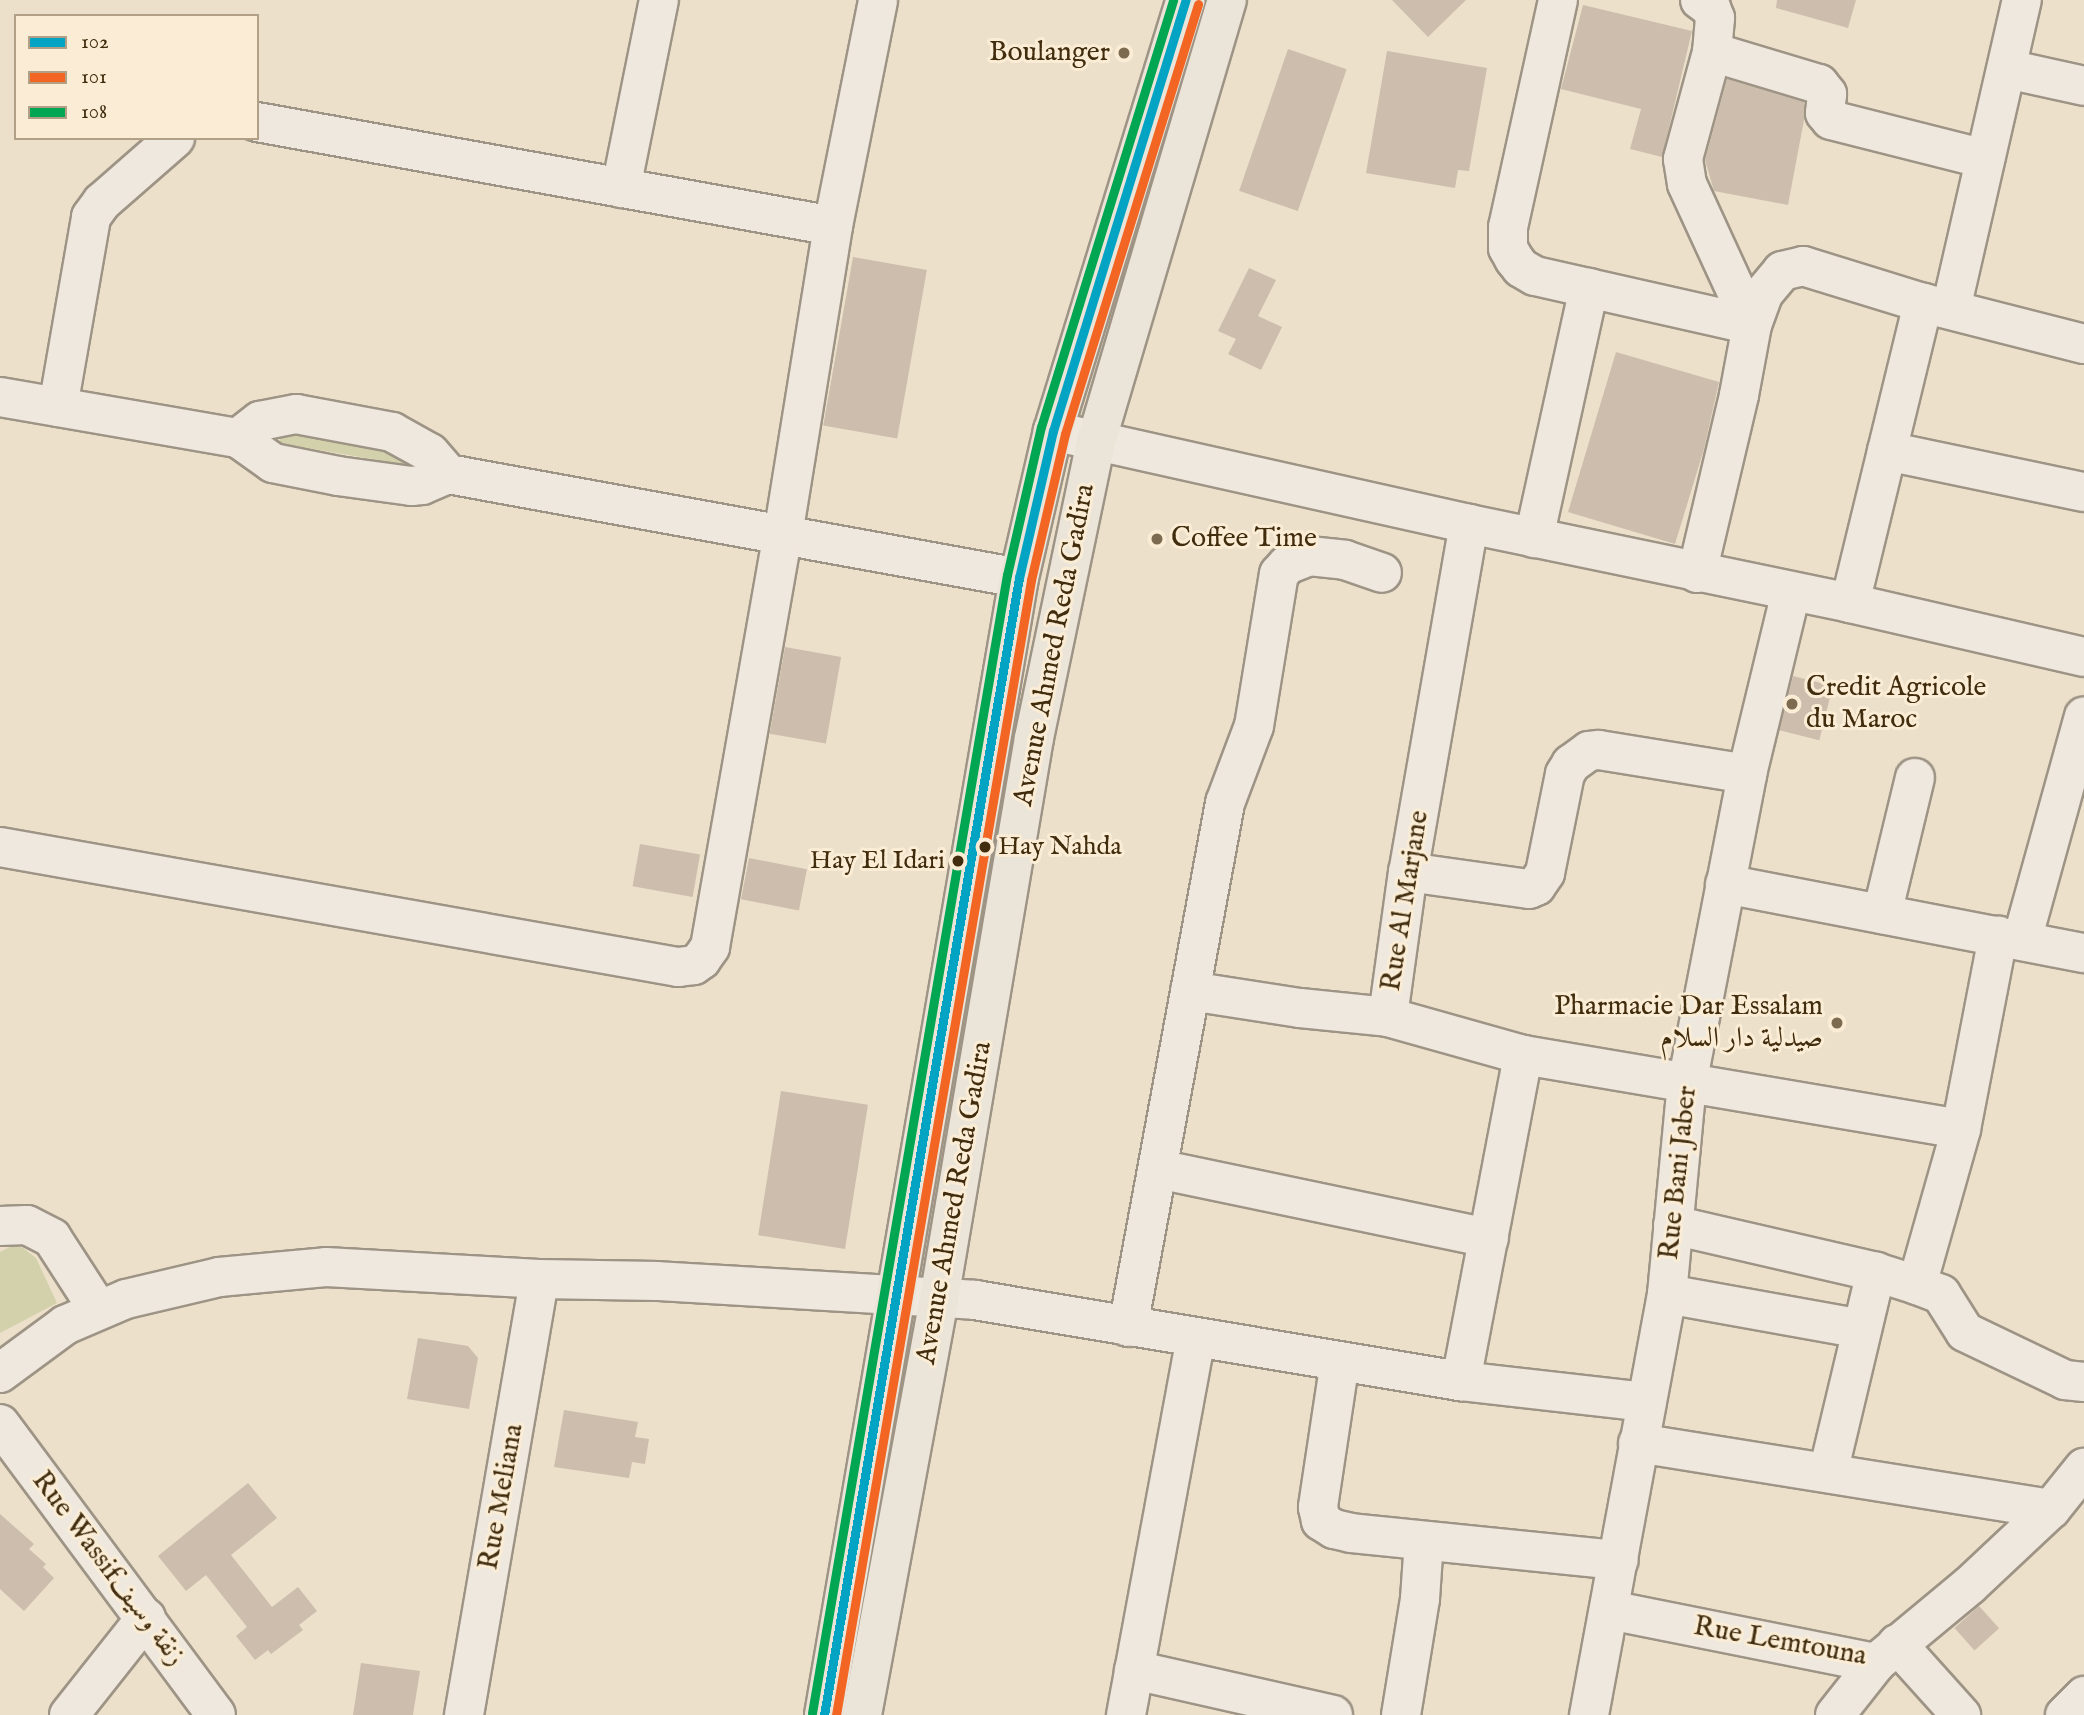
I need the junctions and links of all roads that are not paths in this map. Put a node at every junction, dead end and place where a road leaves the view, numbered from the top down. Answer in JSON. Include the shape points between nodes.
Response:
{"nodes":[{"id":1,"x":659,"y":0,"type":"edge"},
{"id":2,"x":878,"y":0,"type":"edge"},
{"id":3,"x":1186,"y":0,"type":"edge"},
{"id":4,"x":1227,"y":0,"type":"edge"},
{"id":5,"x":1558,"y":0,"type":"edge"},
{"id":6,"x":1700,"y":0,"type":"edge"},
{"id":7,"x":2022,"y":0,"type":"edge"},
{"id":8,"x":1712,"y":52,"type":"junction"},
{"id":9,"x":2007,"y":69,"type":"junction"},
{"id":10,"x":2084,"y":86,"type":"edge"},
{"id":11,"x":259,"y":122,"type":"edge"},
{"id":12,"x":172,"y":140,"type":"edge"},
{"id":13,"x":1985,"y":159,"type":"junction"},
{"id":14,"x":621,"y":188,"type":"junction"},
{"id":15,"x":833,"y":226,"type":"junction"},
{"id":16,"x":1589,"y":288,"type":"junction"},
{"id":17,"x":1934,"y":305,"type":"junction"},
{"id":18,"x":1752,"y":326,"type":"junction"},
{"id":19,"x":2084,"y":345,"type":"edge"},
{"id":20,"x":0,"y":397,"type":"edge"},
{"id":21,"x":58,"y":407,"type":"junction"},
{"id":22,"x":1053,"y":432,"type":"junction"},
{"id":23,"x":238,"y":438,"type":"junction"},
{"id":24,"x":1096,"y":442,"type":"junction"},
{"id":25,"x":1887,"y":451,"type":"junction"},
{"id":26,"x":448,"y":474,"type":"junction"},
{"id":27,"x":2084,"y":492,"type":"edge"},
{"id":28,"x":1469,"y":524,"type":"junction"},
{"id":29,"x":783,"y":535,"type":"junction"},
{"id":30,"x":1534,"y":538,"type":"junction"},
{"id":31,"x":1382,"y":573,"type":"dead end"},
{"id":32,"x":1697,"y":573,"type":"junction"},
{"id":33,"x":1019,"y":578,"type":"junction"},
{"id":34,"x":1791,"y":592,"type":"junction"},
{"id":35,"x":1850,"y":603,"type":"junction"},
{"id":36,"x":2084,"y":657,"type":"edge"},
{"id":37,"x":2084,"y":716,"type":"edge"},
{"id":38,"x":1747,"y":774,"type":"junction"},
{"id":39,"x":1915,"y":778,"type":"dead end"},
{"id":40,"x":0,"y":847,"type":"edge"},
{"id":41,"x":1408,"y":872,"type":"junction"},
{"id":42,"x":1725,"y":884,"type":"junction"},
{"id":43,"x":1882,"y":914,"type":"junction"},
{"id":44,"x":2010,"y":938,"type":"junction"},
{"id":45,"x":2084,"y":953,"type":"edge"},
{"id":46,"x":1190,"y":991,"type":"junction"},
{"id":47,"x":1388,"y":1017,"type":"junction"},
{"id":48,"x":1523,"y":1055,"type":"junction"},
{"id":49,"x":1687,"y":1084,"type":"junction"},
{"id":50,"x":1961,"y":1129,"type":"junction"},
{"id":51,"x":1158,"y":1169,"type":"junction"},
{"id":52,"x":1673,"y":1225,"type":"junction"},
{"id":53,"x":0,"y":1226,"type":"edge"},
{"id":54,"x":1489,"y":1238,"type":"junction"},
{"id":55,"x":1875,"y":1272,"type":"junction"},
{"id":56,"x":539,"y":1279,"type":"junction"},
{"id":57,"x":1917,"y":1285,"type":"junction"},
{"id":58,"x":1667,"y":1294,"type":"junction"},
{"id":59,"x":895,"y":1296,"type":"junction"},
{"id":60,"x":939,"y":1299,"type":"junction"},
{"id":61,"x":98,"y":1309,"type":"junction"},
{"id":62,"x":1128,"y":1327,"type":"junction"},
{"id":63,"x":1862,"y":1329,"type":"junction"},
{"id":64,"x":1196,"y":1338,"type":"junction"},
{"id":65,"x":1340,"y":1361,"type":"junction"},
{"id":66,"x":0,"y":1373,"type":"edge"},
{"id":67,"x":1461,"y":1381,"type":"junction"},
{"id":68,"x":2084,"y":1382,"type":"edge"},
{"id":69,"x":1646,"y":1402,"type":"junction"},
{"id":70,"x":0,"y":1424,"type":"edge"},
{"id":71,"x":1638,"y":1443,"type":"junction"},
{"id":72,"x":2084,"y":1468,"type":"edge"},
{"id":73,"x":1828,"y":1473,"type":"junction"},
{"id":74,"x":2051,"y":1509,"type":"junction"},
{"id":75,"x":1424,"y":1541,"type":"junction"},
{"id":76,"x":1619,"y":1560,"type":"junction"},
{"id":77,"x":1610,"y":1610,"type":"junction"},
{"id":78,"x":146,"y":1618,"type":"junction"},
{"id":79,"x":1886,"y":1653,"type":"junction"},
{"id":80,"x":1134,"y":1670,"type":"junction"},
{"id":81,"x":2084,"y":1696,"type":"edge"},
{"id":82,"x":69,"y":1715,"type":"edge"},
{"id":83,"x":216,"y":1715,"type":"edge"},
{"id":84,"x":464,"y":1715,"type":"edge"},
{"id":85,"x":824,"y":1715,"type":"edge"},
{"id":86,"x":862,"y":1715,"type":"edge"},
{"id":87,"x":1126,"y":1715,"type":"edge"},
{"id":88,"x":1333,"y":1715,"type":"edge"},
{"id":89,"x":1401,"y":1715,"type":"edge"},
{"id":90,"x":1589,"y":1715,"type":"edge"},
{"id":91,"x":1835,"y":1715,"type":"edge"},
{"id":92,"x":1961,"y":1715,"type":"edge"},
{"id":93,"x":2065,"y":1715,"type":"edge"}],
"edges":[{"from":1,"to":14,"type":"street"},
{"from":2,"to":15,"type":"street"},
{"from":3,"to":22,"type":"main road","name":"Avenue Ahmed Reda Gadira"},
{"from":4,"to":24,"type":"main road","name":"Avenue Ahmed Reda Gadira"},
{"from":5,"to":16,"type":"street","via":[[1507,239],[1521,268],[1535,276]]},
{"from":6,"to":8,"type":"street","via":[[1715,18]]},
{"from":7,"to":9,"type":"street"},
{"from":8,"to":13,"type":"street","via":[[1819,84],[1827,94],[1825,113],[1831,120]]},
{"from":8,"to":18,"type":"street","via":[[1683,159],[1686,184]]},
{"from":9,"to":10,"type":"street"},
{"from":9,"to":13,"type":"street"},
{"from":11,"to":14,"type":"street"},
{"from":12,"to":21,"type":"street","via":[[91,217]]},
{"from":13,"to":17,"type":"street","via":[[1954,296]]},
{"from":14,"to":15,"type":"street"},
{"from":15,"to":29,"type":"street"},
{"from":16,"to":18,"type":"street"},
{"from":16,"to":30,"type":"street"},
{"from":17,"to":18,"type":"street","via":[[1803,266],[1793,267],[1771,280]]},
{"from":17,"to":19,"type":"street"},
{"from":17,"to":25,"type":"street"},
{"from":18,"to":32,"type":"street"},
{"from":20,"to":21,"type":"street"},
{"from":21,"to":23,"type":"street"},
{"from":22,"to":24,"type":"street"},
{"from":22,"to":33,"type":"main road","name":"Avenue Ahmed Reda Gadira"},
{"from":23,"to":26,"type":"street","via":[[273,463],[338,476],[411,486]]},
{"from":23,"to":26,"type":"street","via":[[260,421],[296,414],[392,432],[430,453]]},
{"from":24,"to":28,"type":"street"},
{"from":24,"to":60,"type":"main road","name":"Avenue Ahmed Reda Gadira","via":[[1034,738]]},
{"from":25,"to":27,"type":"street"},
{"from":25,"to":35,"type":"street"},
{"from":26,"to":29,"type":"street"},
{"from":28,"to":30,"type":"street"},
{"from":28,"to":41,"type":"street","name":"Rue Al Marjane"},
{"from":29,"to":33,"type":"street"},
{"from":29,"to":40,"type":"street","via":[[710,947],[694,964],[678,967]]},
{"from":30,"to":32,"type":"street"},
{"from":31,"to":46,"type":"street","via":[[1345,560],[1309,556],[1287,565],[1279,574],[1254,726],[1226,795]]},
{"from":32,"to":34,"type":"street"},
{"from":33,"to":59,"type":"main road","name":"Avenue Ahmed Reda Gadira"},
{"from":34,"to":35,"type":"street"},
{"from":34,"to":38,"type":"street","name":"Rue Bani Jaber"},
{"from":35,"to":36,"type":"street"},
{"from":37,"to":44,"type":"street"},
{"from":38,"to":41,"type":"street","via":[[1589,751],[1565,774],[1545,873],[1536,886],[1530,889]]},
{"from":38,"to":42,"type":"street","name":"Rue Bani Jaber"},
{"from":39,"to":43,"type":"street"},
{"from":41,"to":47,"type":"street","name":"Rue Al Marjane"},
{"from":42,"to":43,"type":"street"},
{"from":42,"to":49,"type":"street","name":"Rue Bani Jaber"},
{"from":43,"to":44,"type":"street"},
{"from":44,"to":45,"type":"street"},
{"from":44,"to":50,"type":"street"},
{"from":46,"to":47,"type":"street"},
{"from":46,"to":51,"type":"street"},
{"from":47,"to":48,"type":"street","name":"Rue Al Marjane"},
{"from":48,"to":49,"type":"street","name":"Rue Al Marjane"},
{"from":48,"to":54,"type":"street"},
{"from":49,"to":50,"type":"street","name":"Rue Al Marjane"},
{"from":49,"to":52,"type":"street","name":"Rue Bani Jaber"},
{"from":50,"to":57,"type":"street"},
{"from":51,"to":54,"type":"street"},
{"from":51,"to":62,"type":"street"},
{"from":52,"to":55,"type":"street"},
{"from":52,"to":58,"type":"street","name":"Rue Bani Jaber"},
{"from":53,"to":61,"type":"street","via":[[27,1225],[52,1238]]},
{"from":54,"to":67,"type":"street"},
{"from":55,"to":57,"type":"street"},
{"from":55,"to":63,"type":"street"},
{"from":56,"to":59,"type":"street","via":[[657,1281]]},
{"from":56,"to":61,"type":"street","via":[[326,1267],[267,1271],[172,1286]]},
{"from":56,"to":84,"type":"street","name":"Rue Meliana"},
{"from":57,"to":68,"type":"street","via":[[1941,1294],[1965,1332],[2065,1380]]},
{"from":58,"to":63,"type":"street"},
{"from":58,"to":69,"type":"street","name":"Rue Bani Jaber"},
{"from":59,"to":60,"type":"street"},
{"from":59,"to":85,"type":"main road","name":"Avenue Ahmed Reda Gadira"},
{"from":60,"to":62,"type":"street","via":[[975,1300]]},
{"from":60,"to":86,"type":"main road","name":"Avenue Ahmed Reda Gadira"},
{"from":61,"to":66,"type":"street","via":[[37,1343]]},
{"from":62,"to":64,"type":"street"},
{"from":63,"to":73,"type":"street"},
{"from":64,"to":65,"type":"street"},
{"from":64,"to":80,"type":"street"},
{"from":65,"to":67,"type":"street"},
{"from":65,"to":75,"type":"street","via":[[1318,1507],[1321,1521],[1351,1533]]},
{"from":67,"to":69,"type":"street"},
{"from":69,"to":71,"type":"street","name":"Rue Bani Jaber"},
{"from":70,"to":78,"type":"street","name":"Rue Wassifزنقة وسيف"},
{"from":71,"to":73,"type":"street"},
{"from":71,"to":76,"type":"street","name":"Rue Bani Jaber"},
{"from":72,"to":74,"type":"street","name":"Rue Lemtouna"},
{"from":73,"to":74,"type":"street"},
{"from":74,"to":79,"type":"street","name":"Rue Lemtouna"},
{"from":75,"to":76,"type":"street"},
{"from":75,"to":89,"type":"street","via":[[1420,1600]]},
{"from":76,"to":77,"type":"street","name":"Rue Bani Jaber"},
{"from":77,"to":79,"type":"street","name":"Rue Lemtouna"},
{"from":77,"to":90,"type":"street","name":"Rue Bani Jaber"},
{"from":78,"to":82,"type":"street"},
{"from":78,"to":83,"type":"street","name":"Rue Wassifزنقة وسيف"},
{"from":79,"to":91,"type":"street"},
{"from":79,"to":92,"type":"street"},
{"from":80,"to":87,"type":"street"},
{"from":80,"to":88,"type":"street"},
{"from":81,"to":93,"type":"street"}]}
